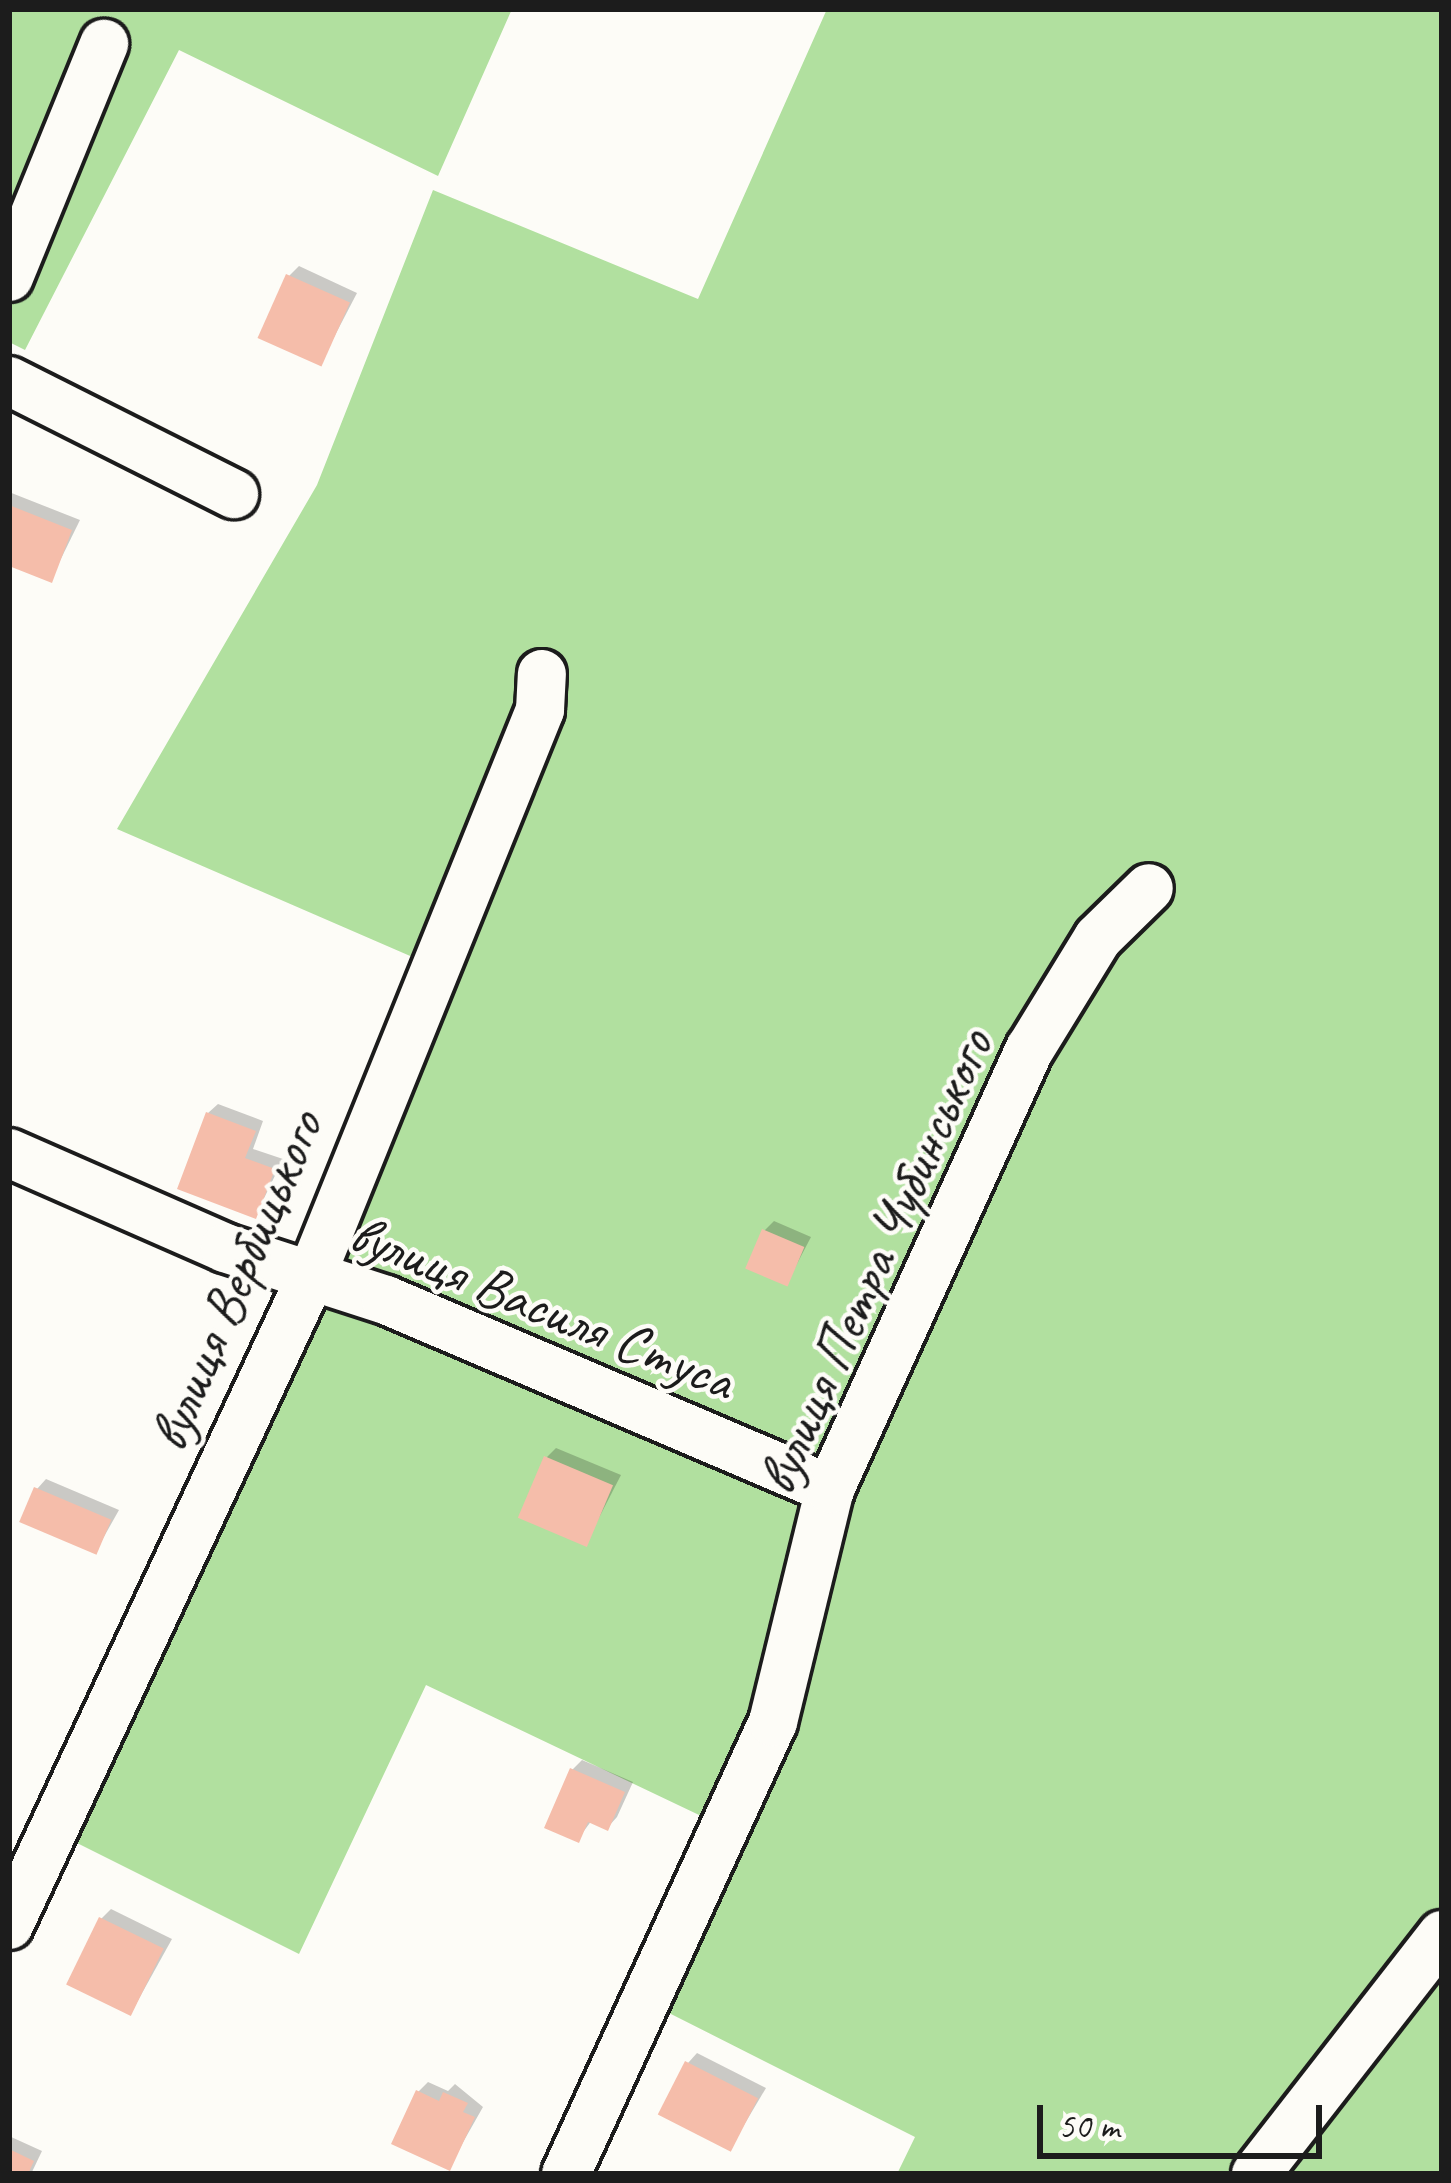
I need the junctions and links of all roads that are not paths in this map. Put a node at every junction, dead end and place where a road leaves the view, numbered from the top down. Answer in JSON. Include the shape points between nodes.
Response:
{"nodes":[{"id":1,"x":104,"y":44,"type":"dead end"},
{"id":2,"x":9,"y":277,"type":"edge"},
{"id":3,"x":9,"y":381,"type":"edge"},
{"id":4,"x":234,"y":494,"type":"dead end"},
{"id":5,"x":542,"y":674,"type":"dead end"},
{"id":6,"x":1150,"y":889,"type":"dead end"},
{"id":7,"x":9,"y":1153,"type":"edge"},
{"id":8,"x":310,"y":1279,"type":"junction"},
{"id":9,"x":830,"y":1489,"type":"junction"},
{"id":10,"x":9,"y":1925,"type":"edge"},
{"id":11,"x":1442,"y":1935,"type":"edge"},
{"id":12,"x":566,"y":2174,"type":"edge"},
{"id":13,"x":1256,"y":2174,"type":"edge"}],
"edges":[{"from":1,"to":2,"type":"street"},
{"from":3,"to":4,"type":"street"},
{"from":5,"to":8,"type":"street","name":"вулиця Вербицького","via":[[540,710]]},
{"from":6,"to":9,"type":"street","name":"вулиця Петра Чубинського","via":[[1098,938],[1030,1049]]},
{"from":7,"to":8,"type":"street","name":"вулиця Василя Стуса"},
{"from":8,"to":9,"type":"street","name":"вулиця Василя Стуса","via":[[386,1300]]},
{"from":8,"to":10,"type":"street","name":"вулиця Вербицького"},
{"from":9,"to":12,"type":"street","name":"вулиця Петра Чубинського","via":[[773,1722]]},
{"from":11,"to":13,"type":"street"}]}
